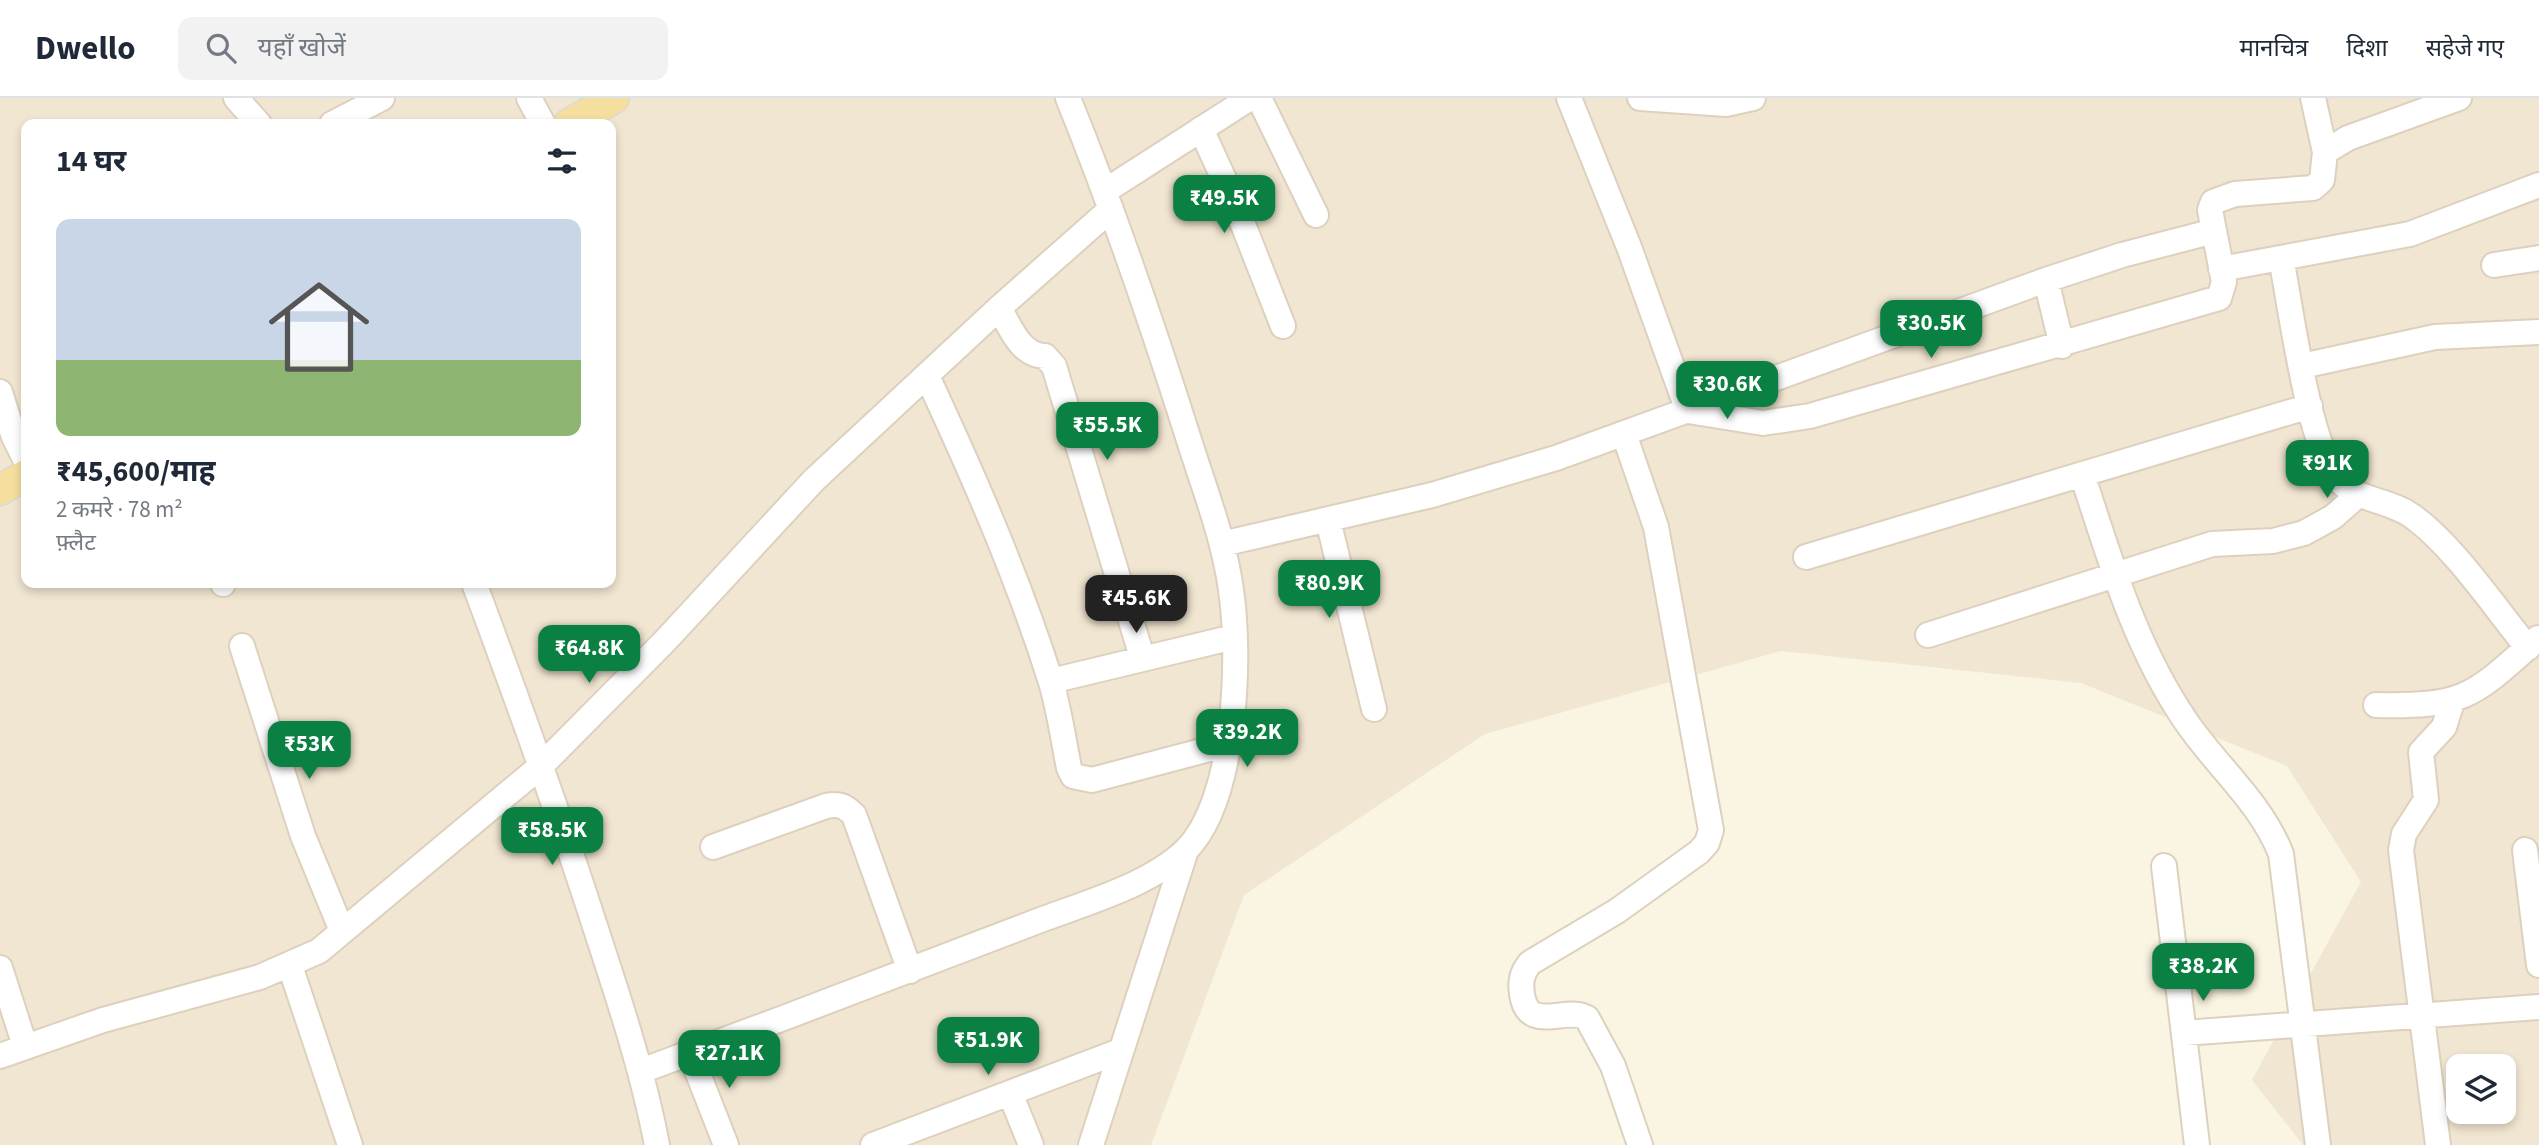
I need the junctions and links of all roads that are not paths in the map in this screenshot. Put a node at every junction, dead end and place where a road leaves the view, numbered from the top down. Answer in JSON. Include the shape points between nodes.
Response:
{"nodes":[{"id":1,"x":236,"y":98,"type":"edge"},
{"id":2,"x":382,"y":98,"type":"edge"},
{"id":3,"x":529,"y":98,"type":"edge"},
{"id":4,"x":1068,"y":98,"type":"edge"},
{"id":5,"x":1250,"y":98,"type":"edge"},
{"id":6,"x":1259,"y":98,"type":"edge"},
{"id":7,"x":1569,"y":98,"type":"edge"},
{"id":8,"x":1640,"y":98,"type":"edge"},
{"id":9,"x":1753,"y":98,"type":"edge"},
{"id":10,"x":2313,"y":98,"type":"edge"},
{"id":11,"x":2459,"y":98,"type":"edge"},
{"id":12,"x":602,"y":101,"type":"edge"},
{"id":13,"x":255,"y":119,"type":"edge"},
{"id":14,"x":342,"y":119,"type":"edge"},
{"id":15,"x":540,"y":119,"type":"edge"},
{"id":16,"x":576,"y":119,"type":"edge"},
{"id":17,"x":1201,"y":129,"type":"junction"},
{"id":18,"x":2325,"y":152,"type":"junction"},
{"id":19,"x":2539,"y":185,"type":"edge"},
{"id":20,"x":1108,"y":200,"type":"junction"},
{"id":21,"x":1316,"y":215,"type":"dead end"},
{"id":22,"x":2214,"y":231,"type":"junction"},
{"id":23,"x":2281,"y":258,"type":"junction"},
{"id":24,"x":2539,"y":258,"type":"edge"},
{"id":25,"x":2494,"y":265,"type":"dead end"},
{"id":26,"x":2221,"y":269,"type":"junction"},
{"id":27,"x":2046,"y":280,"type":"junction"},
{"id":28,"x":999,"y":307,"type":"junction"},
{"id":29,"x":1283,"y":326,"type":"dead end"},
{"id":30,"x":2539,"y":332,"type":"edge"},
{"id":31,"x":2062,"y":345,"type":"junction"},
{"id":32,"x":2302,"y":366,"type":"junction"},
{"id":33,"x":927,"y":376,"type":"junction"},
{"id":34,"x":0,"y":392,"type":"edge"},
{"id":35,"x":2310,"y":406,"type":"junction"},
{"id":36,"x":1688,"y":411,"type":"junction"},
{"id":37,"x":1624,"y":434,"type":"junction"},
{"id":38,"x":21,"y":451,"type":"edge"},
{"id":39,"x":2082,"y":474,"type":"junction"},
{"id":40,"x":21,"y":478,"type":"edge"},
{"id":41,"x":0,"y":490,"type":"edge"},
{"id":42,"x":2358,"y":495,"type":"junction"},
{"id":43,"x":1328,"y":520,"type":"junction"},
{"id":44,"x":1222,"y":544,"type":"junction"},
{"id":45,"x":1806,"y":557,"type":"dead end"},
{"id":46,"x":2115,"y":575,"type":"junction"},
{"id":47,"x":476,"y":588,"type":"edge"},
{"id":48,"x":1928,"y":635,"type":"dead end"},
{"id":49,"x":1234,"y":636,"type":"junction"},
{"id":50,"x":2533,"y":643,"type":"edge"},
{"id":51,"x":242,"y":646,"type":"dead end"},
{"id":52,"x":1142,"y":657,"type":"junction"},
{"id":53,"x":1051,"y":681,"type":"junction"},
{"id":54,"x":2452,"y":702,"type":"junction"},
{"id":55,"x":2376,"y":705,"type":"dead end"},
{"id":56,"x":1374,"y":709,"type":"dead end"},
{"id":57,"x":1228,"y":744,"type":"junction"},
{"id":58,"x":542,"y":765,"type":"junction"},
{"id":59,"x":713,"y":847,"type":"dead end"},
{"id":60,"x":1186,"y":850,"type":"junction"},
{"id":61,"x":2525,"y":850,"type":"dead end"},
{"id":62,"x":2164,"y":866,"type":"dead end"},
{"id":63,"x":342,"y":930,"type":"junction"},
{"id":64,"x":290,"y":965,"type":"junction"},
{"id":65,"x":2539,"y":965,"type":"edge"},
{"id":66,"x":0,"y":968,"type":"edge"},
{"id":67,"x":910,"y":971,"type":"junction"},
{"id":68,"x":2539,"y":1007,"type":"edge"},
{"id":69,"x":2423,"y":1015,"type":"junction"},
{"id":70,"x":2303,"y":1024,"type":"junction"},
{"id":71,"x":2184,"y":1033,"type":"junction"},
{"id":72,"x":25,"y":1046,"type":"junction"},
{"id":73,"x":1119,"y":1051,"type":"junction"},
{"id":74,"x":690,"y":1053,"type":"junction"},
{"id":75,"x":0,"y":1056,"type":"edge"},
{"id":76,"x":641,"y":1070,"type":"junction"},
{"id":77,"x":1010,"y":1093,"type":"junction"},
{"id":78,"x":918,"y":1137,"type":"edge"},
{"id":79,"x":350,"y":1145,"type":"edge"},
{"id":80,"x":657,"y":1145,"type":"edge"},
{"id":81,"x":726,"y":1145,"type":"edge"},
{"id":82,"x":873,"y":1145,"type":"edge"},
{"id":83,"x":1031,"y":1145,"type":"edge"},
{"id":84,"x":1091,"y":1145,"type":"edge"},
{"id":85,"x":1640,"y":1145,"type":"edge"},
{"id":86,"x":2197,"y":1145,"type":"edge"},
{"id":87,"x":2318,"y":1145,"type":"edge"},
{"id":88,"x":2438,"y":1145,"type":"edge"}],
"edges":[{"from":1,"to":13,"type":"street"},
{"from":2,"to":14,"type":"street"},
{"from":3,"to":15,"type":"street"},
{"from":4,"to":20,"type":"street"},
{"from":5,"to":17,"type":"street"},
{"from":6,"to":21,"type":"street"},
{"from":7,"to":36,"type":"street"},
{"from":8,"to":9,"type":"street","via":[[1726,104]]},
{"from":10,"to":18,"type":"street"},
{"from":11,"to":18,"type":"street","via":[[2348,138]]},
{"from":12,"to":16,"type":"main road"},
{"from":17,"to":20,"type":"street"},
{"from":17,"to":29,"type":"street"},
{"from":18,"to":22,"type":"street","via":[[2322,180],[2313,188],[2235,194],[2213,202]]},
{"from":19,"to":23,"type":"street","via":[[2410,233]]},
{"from":20,"to":28,"type":"street"},
{"from":20,"to":44,"type":"street"},
{"from":22,"to":26,"type":"street"},
{"from":22,"to":27,"type":"street"},
{"from":23,"to":26,"type":"street"},
{"from":23,"to":32,"type":"street"},
{"from":24,"to":25,"type":"street"},
{"from":26,"to":31,"type":"street","via":[[2223,291],[2211,302]]},
{"from":27,"to":31,"type":"street"},
{"from":27,"to":36,"type":"street"},
{"from":28,"to":33,"type":"street"},
{"from":28,"to":52,"type":"street","via":[[1023,348],[1045,356],[1054,366]]},
{"from":30,"to":32,"type":"street","via":[[2435,337]]},
{"from":31,"to":36,"type":"street","via":[[1811,416],[1763,423]]},
{"from":32,"to":35,"type":"street"},
{"from":33,"to":53,"type":"street","via":[[982,495]]},
{"from":33,"to":58,"type":"street","via":[[814,480]]},
{"from":34,"to":38,"type":"street"},
{"from":35,"to":39,"type":"street"},
{"from":35,"to":42,"type":"street","via":[[2326,459],[2338,479]]},
{"from":36,"to":37,"type":"street"},
{"from":37,"to":43,"type":"street","via":[[1432,495]]},
{"from":37,"to":85,"type":"street","via":[[1656,527],[1711,830],[1699,852],[1617,911],[1530,963],[1521,984],[1523,1004],[1530,1012],[1587,1018],[1614,1066]]},
{"from":39,"to":45,"type":"street"},
{"from":39,"to":46,"type":"street"},
{"from":40,"to":41,"type":"main road"},
{"from":42,"to":46,"type":"street","via":[[2333,517],[2304,533],[2273,541],[2212,544]]},
{"from":42,"to":50,"type":"street","via":[[2410,514],[2433,533]]},
{"from":43,"to":44,"type":"street"},
{"from":43,"to":56,"type":"street"},
{"from":44,"to":49,"type":"street","via":[[1232,592]]},
{"from":46,"to":48,"type":"street"},
{"from":46,"to":70,"type":"street","via":[[2151,664],[2184,719],[2272,830],[2281,853]]},
{"from":47,"to":58,"type":"street"},
{"from":49,"to":52,"type":"street"},
{"from":49,"to":57,"type":"street"},
{"from":50,"to":54,"type":"street","via":[[2482,688]]},
{"from":51,"to":63,"type":"street","via":[[303,836]]},
{"from":52,"to":53,"type":"street"},
{"from":53,"to":57,"type":"street","via":[[1069,768],[1080,779],[1092,780]]},
{"from":54,"to":55,"type":"street"},
{"from":54,"to":69,"type":"street","via":[[2444,727],[2421,752],[2426,800],[2404,834],[2401,850]]},
{"from":57,"to":60,"type":"street","via":[[1208,818]]},
{"from":58,"to":63,"type":"street"},
{"from":58,"to":76,"type":"street"},
{"from":59,"to":67,"type":"street","via":[[826,806],[846,807],[854,815]]},
{"from":60,"to":67,"type":"street","via":[[1148,877]]},
{"from":60,"to":73,"type":"street","via":[[1143,991]]},
{"from":61,"to":65,"type":"street"},
{"from":62,"to":71,"type":"street"},
{"from":63,"to":64,"type":"street","via":[[319,951]]},
{"from":64,"to":72,"type":"street"},
{"from":64,"to":79,"type":"street"},
{"from":66,"to":72,"type":"street"},
{"from":67,"to":74,"type":"street"},
{"from":68,"to":69,"type":"street"},
{"from":69,"to":70,"type":"street"},
{"from":69,"to":88,"type":"street"},
{"from":70,"to":71,"type":"street"},
{"from":70,"to":87,"type":"street"},
{"from":71,"to":86,"type":"street"},
{"from":72,"to":75,"type":"street"},
{"from":73,"to":77,"type":"street"},
{"from":73,"to":84,"type":"street"},
{"from":74,"to":76,"type":"street"},
{"from":74,"to":81,"type":"street"},
{"from":76,"to":80,"type":"street"},
{"from":77,"to":78,"type":"street"},
{"from":77,"to":83,"type":"street"},
{"from":78,"to":82,"type":"street"}]}
